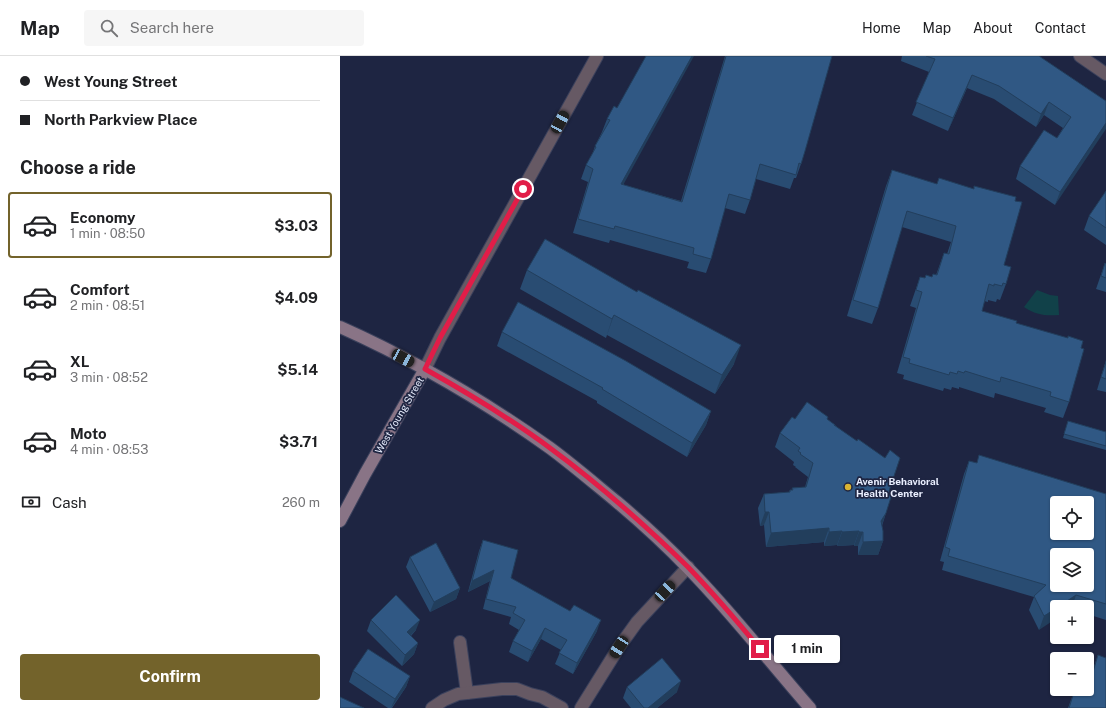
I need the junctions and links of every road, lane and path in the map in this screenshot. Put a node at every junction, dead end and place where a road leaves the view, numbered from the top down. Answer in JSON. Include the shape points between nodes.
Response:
{"nodes":[{"id":1,"x":597,"y":56,"type":"edge"},
{"id":2,"x":1080,"y":56,"type":"edge"},
{"id":3,"x":1106,"y":74,"type":"edge"},
{"id":4,"x":340,"y":327,"type":"edge"},
{"id":5,"x":425,"y":369,"type":"junction"},
{"id":6,"x":340,"y":521,"type":"edge"},
{"id":7,"x":688,"y":567,"type":"junction"},
{"id":8,"x":460,"y":642,"type":"dead end"},
{"id":9,"x":467,"y":692,"type":"junction"},
{"id":10,"x":432,"y":708,"type":"edge"},
{"id":11,"x":562,"y":708,"type":"edge"},
{"id":12,"x":581,"y":708,"type":"edge"},
{"id":13,"x":810,"y":708,"type":"edge"}],
"edges":[{"from":1,"to":5,"type":"street","name":"West Young Street"},
{"from":2,"to":3,"type":"street"},
{"from":4,"to":5,"type":"street"},
{"from":5,"to":6,"type":"street","name":"West Young Street"},
{"from":5,"to":7,"type":"street","via":[[550,448],[641,523]]},
{"from":7,"to":12,"type":"street","via":[[637,622]]},
{"from":7,"to":13,"type":"street"},
{"from":8,"to":9,"type":"street"},
{"from":9,"to":10,"type":"street","via":[[444,700]]},
{"from":9,"to":11,"type":"street","via":[[517,689]]}]}
